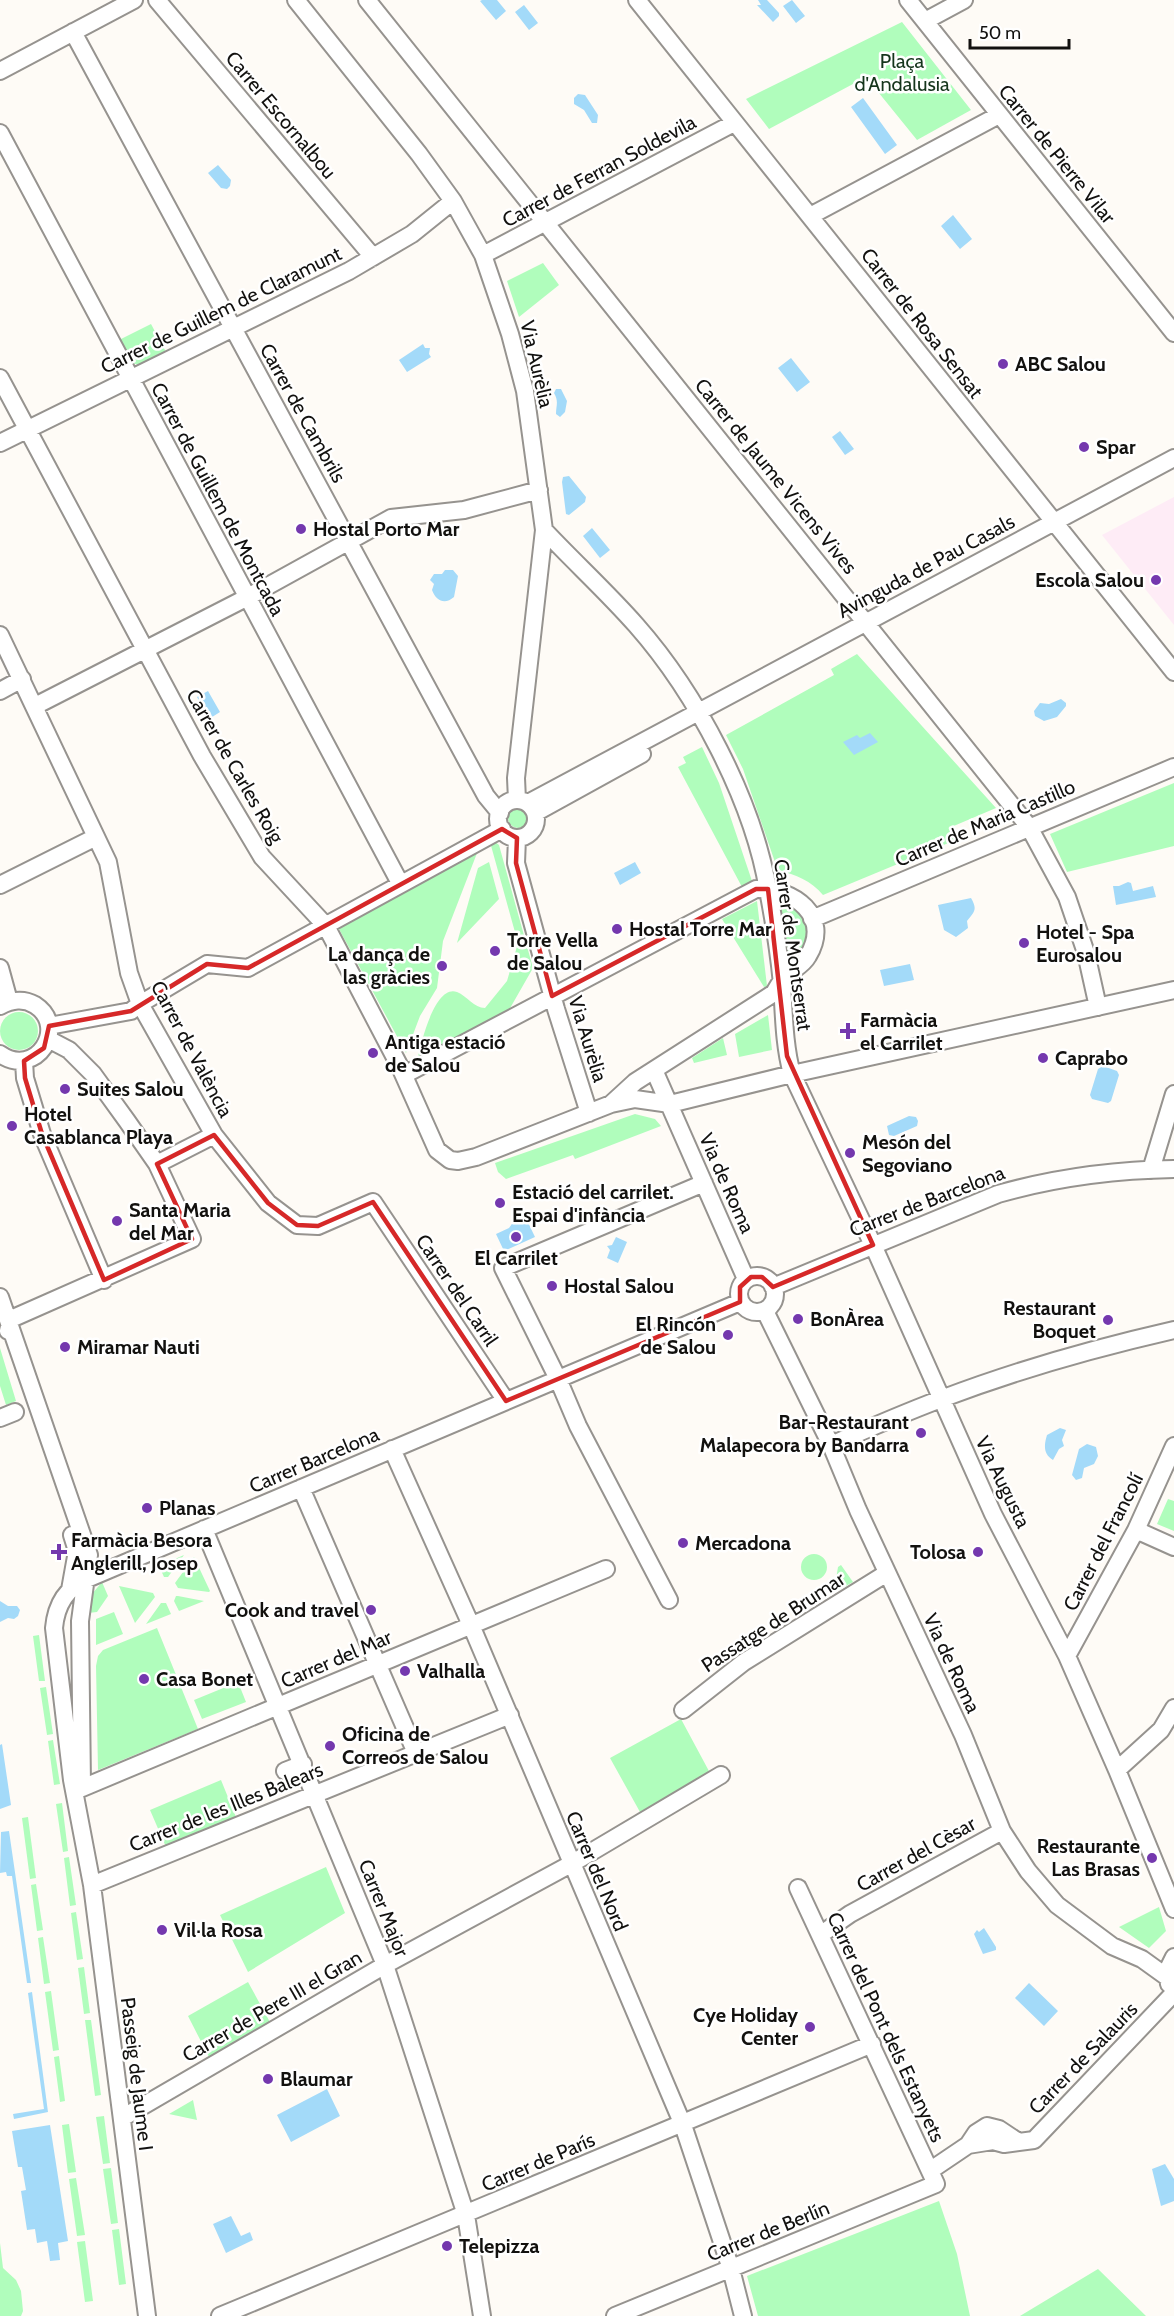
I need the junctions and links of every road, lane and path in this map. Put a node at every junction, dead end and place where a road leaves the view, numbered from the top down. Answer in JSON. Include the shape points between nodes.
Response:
{"nodes":[{"id":1,"x":134,"y":0,"type":"edge"},
{"id":2,"x":157,"y":0,"type":"edge"},
{"id":3,"x":296,"y":0,"type":"edge"},
{"id":4,"x":367,"y":0,"type":"edge"},
{"id":5,"x":637,"y":0,"type":"edge"},
{"id":6,"x":908,"y":0,"type":"edge"},
{"id":7,"x":964,"y":0,"type":"edge"},
{"id":8,"x":925,"y":21,"type":"junction"},
{"id":9,"x":73,"y":32,"type":"junction"},
{"id":10,"x":0,"y":71,"type":"edge"},
{"id":11,"x":999,"y":115,"type":"junction"},
{"id":12,"x":734,"y":123,"type":"junction"},
{"id":13,"x":0,"y":133,"type":"edge"},
{"id":14,"x":453,"y":201,"type":"junction"},
{"id":15,"x":810,"y":216,"type":"junction"},
{"id":16,"x":546,"y":223,"type":"junction"},
{"id":17,"x":483,"y":255,"type":"junction"},
{"id":18,"x":373,"y":257,"type":"junction"},
{"id":19,"x":233,"y":327,"type":"junction"},
{"id":20,"x":1174,"y":333,"type":"edge"},
{"id":21,"x":0,"y":378,"type":"edge"},
{"id":22,"x":130,"y":379,"type":"junction"},
{"id":23,"x":27,"y":429,"type":"junction"},
{"id":24,"x":0,"y":443,"type":"edge"},
{"id":25,"x":1174,"y":458,"type":"edge"},
{"id":26,"x":1174,"y":471,"type":"edge"},
{"id":27,"x":539,"y":490,"type":"junction"},
{"id":28,"x":1057,"y":527,"type":"junction"},
{"id":29,"x":544,"y":530,"type":"junction"},
{"id":30,"x":350,"y":541,"type":"junction"},
{"id":31,"x":246,"y":598,"type":"junction"},
{"id":32,"x":868,"y":626,"type":"junction"},
{"id":33,"x":0,"y":635,"type":"edge"},
{"id":34,"x":146,"y":650,"type":"junction"},
{"id":35,"x":1174,"y":672,"type":"edge"},
{"id":36,"x":22,"y":680,"type":"junction"},
{"id":37,"x":0,"y":691,"type":"edge"},
{"id":38,"x":35,"y":705,"type":"junction"},
{"id":39,"x":700,"y":715,"type":"junction"},
{"id":40,"x":1174,"y":767,"type":"edge"},
{"id":41,"x":527,"y":806,"type":"junction"},
{"id":42,"x":501,"y":821,"type":"junction"},
{"id":43,"x":1029,"y":827,"type":"junction"},
{"id":44,"x":96,"y":837,"type":"junction"},
{"id":45,"x":517,"y":838,"type":"junction"},
{"id":46,"x":400,"y":883,"type":"junction"},
{"id":47,"x":0,"y":885,"type":"edge"},
{"id":48,"x":768,"y":889,"type":"junction"},
{"id":49,"x":812,"y":919,"type":"junction"},
{"id":50,"x":326,"y":926,"type":"junction"},
{"id":51,"x":0,"y":968,"type":"edge"},
{"id":52,"x":781,"y":981,"type":"junction"},
{"id":53,"x":1174,"y":990,"type":"edge"},
{"id":54,"x":552,"y":996,"type":"junction"},
{"id":55,"x":5,"y":1004,"type":"edge"},
{"id":56,"x":140,"y":1004,"type":"junction"},
{"id":57,"x":1098,"y":1007,"type":"junction"},
{"id":58,"x":48,"y":1033,"type":"junction"},
{"id":59,"x":0,"y":1054,"type":"edge"},
{"id":60,"x":24,"y":1060,"type":"junction"},
{"id":61,"x":654,"y":1070,"type":"junction"},
{"id":62,"x":792,"y":1074,"type":"junction"},
{"id":63,"x":404,"y":1075,"type":"junction"},
{"id":64,"x":1174,"y":1094,"type":"edge"},
{"id":65,"x":611,"y":1104,"type":"junction"},
{"id":66,"x":670,"y":1104,"type":"junction"},
{"id":67,"x":589,"y":1113,"type":"junction"},
{"id":68,"x":214,"y":1135,"type":"junction"},
{"id":69,"x":157,"y":1164,"type":"junction"},
{"id":70,"x":1174,"y":1169,"type":"edge"},
{"id":71,"x":1151,"y":1170,"type":"junction"},
{"id":72,"x":704,"y":1183,"type":"junction"},
{"id":73,"x":373,"y":1202,"type":"joint"},
{"id":74,"x":873,"y":1245,"type":"junction"},
{"id":75,"x":746,"y":1279,"type":"junction"},
{"id":76,"x":104,"y":1280,"type":"junction"},
{"id":77,"x":773,"y":1287,"type":"junction"},
{"id":78,"x":0,"y":1297,"type":"edge"},
{"id":79,"x":740,"y":1302,"type":"junction"},
{"id":80,"x":765,"y":1311,"type":"junction"},
{"id":81,"x":7,"y":1322,"type":"edge"},
{"id":82,"x":1174,"y":1330,"type":"edge"},
{"id":83,"x":558,"y":1379,"type":"junction"},
{"id":84,"x":940,"y":1399,"type":"junction"},
{"id":85,"x":506,"y":1401,"type":"junction"},
{"id":86,"x":45,"y":1425,"type":"junction"},
{"id":87,"x":831,"y":1444,"type":"junction"},
{"id":88,"x":1174,"y":1446,"type":"edge"},
{"id":89,"x":392,"y":1449,"type":"junction"},
{"id":90,"x":1158,"y":1482,"type":"junction"},
{"id":91,"x":301,"y":1488,"type":"junction"},
{"id":92,"x":1174,"y":1489,"type":"edge"},
{"id":93,"x":60,"y":1502,"type":"junction"},
{"id":94,"x":204,"y":1529,"type":"junction"},
{"id":95,"x":1136,"y":1530,"type":"junction"},
{"id":96,"x":83,"y":1539,"type":"junction"},
{"id":97,"x":1174,"y":1547,"type":"edge"},
{"id":98,"x":120,"y":1565,"type":"junction"},
{"id":99,"x":606,"y":1569,"type":"dead end"},
{"id":100,"x":887,"y":1572,"type":"junction"},
{"id":101,"x":87,"y":1579,"type":"junction"},
{"id":102,"x":70,"y":1590,"type":"junction"},
{"id":103,"x":669,"y":1600,"type":"dead end"},
{"id":104,"x":471,"y":1625,"type":"junction"},
{"id":105,"x":56,"y":1646,"type":"junction"},
{"id":106,"x":1067,"y":1656,"type":"junction"},
{"id":107,"x":378,"y":1664,"type":"junction"},
{"id":108,"x":278,"y":1706,"type":"junction"},
{"id":109,"x":1174,"y":1708,"type":"edge"},
{"id":110,"x":683,"y":1710,"type":"dead end"},
{"id":111,"x":510,"y":1715,"type":"junction"},
{"id":112,"x":416,"y":1753,"type":"junction"},
{"id":113,"x":303,"y":1764,"type":"junction"},
{"id":114,"x":1117,"y":1770,"type":"junction"},
{"id":115,"x":285,"y":1771,"type":"dead end"},
{"id":116,"x":721,"y":1775,"type":"dead end"},
{"id":117,"x":84,"y":1783,"type":"junction"},
{"id":118,"x":316,"y":1794,"type":"junction"},
{"id":119,"x":1002,"y":1831,"type":"junction"},
{"id":120,"x":84,"y":1837,"type":"junction"},
{"id":121,"x":571,"y":1864,"type":"junction"},
{"id":122,"x":92,"y":1885,"type":"junction"},
{"id":123,"x":798,"y":1888,"type":"dead end"},
{"id":124,"x":1174,"y":1909,"type":"edge"},
{"id":125,"x":820,"y":1935,"type":"junction"},
{"id":126,"x":1174,"y":1957,"type":"edge"},
{"id":127,"x":385,"y":1965,"type":"junction"},
{"id":128,"x":1172,"y":1988,"type":"edge"},
{"id":129,"x":872,"y":2044,"type":"junction"},
{"id":130,"x":122,"y":2118,"type":"junction"},
{"id":131,"x":683,"y":2125,"type":"junction"},
{"id":132,"x":933,"y":2177,"type":"junction"},
{"id":133,"x":466,"y":2214,"type":"junction"},
{"id":134,"x":730,"y":2269,"type":"junction"},
{"id":135,"x":147,"y":2316,"type":"edge"},
{"id":136,"x":220,"y":2316,"type":"edge"},
{"id":137,"x":482,"y":2316,"type":"edge"},
{"id":138,"x":615,"y":2316,"type":"edge"},
{"id":139,"x":742,"y":2316,"type":"edge"}],
"edges":[{"from":1,"to":9,"type":"street"},
{"from":2,"to":18,"type":"street","name":"Carrer Escornalbou"},
{"from":3,"to":14,"type":"street","name":"Via Aurèlia"},
{"from":4,"to":16,"type":"street","name":"Carrer de Jaume Vicens Vives"},
{"from":5,"to":12,"type":"street","name":"Carrer de Rosa Sensat"},
{"from":6,"to":8,"type":"street","name":"Carrer de Pierre Vilar"},
{"from":7,"to":8,"type":"street"},
{"from":8,"to":11,"type":"street","name":"Carrer de Pierre Vilar"},
{"from":9,"to":10,"type":"street"},
{"from":9,"to":19,"type":"street","name":"Carrer de Cambrils"},
{"from":11,"to":15,"type":"street"},
{"from":11,"to":20,"type":"street","name":"Carrer de Pierre Vilar"},
{"from":12,"to":15,"type":"street","name":"Carrer de Rosa Sensat"},
{"from":12,"to":16,"type":"street","name":"Carrer de Ferran Soldevila"},
{"from":13,"to":22,"type":"street","name":"Carrer de Guillem de Montcada"},
{"from":14,"to":17,"type":"street","name":"Via Aurèlia"},
{"from":14,"to":18,"type":"street","name":"Carrer de Guillem de Claramunt","via":[[412,234]]},
{"from":15,"to":28,"type":"street","name":"Carrer de Rosa Sensat"},
{"from":16,"to":17,"type":"street","name":"Carrer de Ferran Soldevila"},
{"from":16,"to":32,"type":"street","name":"Carrer de Jaume Vicens Vives"},
{"from":17,"to":27,"type":"street","name":"Via Aurèlia","via":[[525,391]]},
{"from":18,"to":19,"type":"street","name":"Carrer de Guillem de Claramunt"},
{"from":19,"to":22,"type":"street","name":"Carrer de Guillem de Claramunt"},
{"from":19,"to":30,"type":"street","name":"Carrer de Cambrils"},
{"from":21,"to":23,"type":"street","name":"Carrer de Carles Roig"},
{"from":22,"to":23,"type":"street","name":"Carrer de Guillem de Claramunt"},
{"from":22,"to":31,"type":"street","name":"Carrer de Guillem de Montcada"},
{"from":23,"to":24,"type":"street","name":"Carrer de Guillem de Claramunt"},
{"from":23,"to":34,"type":"street","name":"Carrer de Carles Roig"},
{"from":25,"to":28,"type":"street","name":"Avinguda de Pau Casals"},
{"from":26,"to":28,"type":"street","name":"Avinguda de Pau Casals"},
{"from":27,"to":29,"type":"street","name":"Via Aurèlia"},
{"from":27,"to":30,"type":"street","via":[[464,510],[395,517]]},
{"from":28,"to":32,"type":"street","name":"Avinguda de Pau Casals"},
{"from":28,"to":35,"type":"street","name":"Carrer de Rosa Sensat"},
{"from":29,"to":39,"type":"street","name":"Carrer de Montserrat","via":[[636,625]]},
{"from":29,"to":41,"type":"street","name":"Via Aurèlia","via":[[516,778]]},
{"from":30,"to":31,"type":"street"},
{"from":30,"to":42,"type":"street","name":"Carrer de Cambrils"},
{"from":31,"to":34,"type":"street"},
{"from":31,"to":46,"type":"street","name":"Carrer de Guillem de Montcada"},
{"from":32,"to":39,"type":"street","name":"Avinguda de Pau Casals"},
{"from":32,"to":43,"type":"street","name":"Carrer de Jaume Vicens Vives"},
{"from":33,"to":36,"type":"street","name":"Carrer de València"},
{"from":34,"to":38,"type":"street"},
{"from":34,"to":50,"type":"street","name":"Carrer de Carles Roig","via":[[262,857]]},
{"from":36,"to":37,"type":"street"},
{"from":36,"to":38,"type":"street","name":"Carrer de València"},
{"from":38,"to":44,"type":"street","name":"Carrer de València"},
{"from":39,"to":41,"type":"street","name":"Avinguda de Pau Casals"},
{"from":39,"to":48,"type":"street","name":"Carrer de Montserrat","via":[[752,828]]},
{"from":40,"to":43,"type":"street","name":"Carrer de Maria Castillo"},
{"from":41,"to":42,"type":"street","via":[[506,804]]},
{"from":41,"to":45,"type":"street","name":"Via Aurèlia","via":[[535,825],[532,831]]},
{"from":42,"to":45,"type":"street","via":[[506,834]]},
{"from":42,"to":46,"type":"street"},
{"from":43,"to":49,"type":"street","name":"Carrer de Maria Castillo"},
{"from":43,"to":57,"type":"street","name":"Carrer de Jaume Vicens Vives","via":[[1067,897],[1086,953]]},
{"from":44,"to":47,"type":"street"},
{"from":44,"to":56,"type":"street","name":"Carrer de València","via":[[108,862],[129,973]]},
{"from":45,"to":54,"type":"street","name":"Via Aurèlia","via":[[516,863]]},
{"from":46,"to":50,"type":"street"},
{"from":48,"to":49,"type":"street","via":[[794,896]]},
{"from":48,"to":52,"type":"street","name":"Carrer de Montserrat"},
{"from":48,"to":54,"type":"street","via":[[756,889]]},
{"from":49,"to":52,"type":"street","via":[[814,937],[810,954]]},
{"from":50,"to":56,"type":"street","via":[[248,968],[207,964]]},
{"from":50,"to":63,"type":"street","name":"Carrer de Carles Roig"},
{"from":51,"to":55,"type":"street"},
{"from":52,"to":61,"type":"street","via":[[774,993]]},
{"from":52,"to":62,"type":"street","name":"Carrer de Montserrat"},
{"from":53,"to":57,"type":"street"},
{"from":54,"to":63,"type":"street"},
{"from":54,"to":67,"type":"street","name":"Via Aurèlia"},
{"from":55,"to":58,"type":"street","via":[[20,1000],[39,1008]]},
{"from":56,"to":58,"type":"street","via":[[131,1011]]},
{"from":56,"to":68,"type":"street","name":"Carrer de València"},
{"from":57,"to":62,"type":"street"},
{"from":58,"to":60,"type":"street","via":[[44,1048]]},
{"from":58,"to":69,"type":"street","via":[[93,1074]]},
{"from":59,"to":60,"type":"street","via":[[6,1059]]},
{"from":60,"to":76,"type":"street","via":[[25,1078],[42,1134]]},
{"from":61,"to":65,"type":"street"},
{"from":61,"to":66,"type":"street","name":"Via de Roma"},
{"from":62,"to":66,"type":"street"},
{"from":62,"to":74,"type":"street","name":"Via Augusta"},
{"from":63,"to":67,"type":"street","name":"Carrer de Carles Roig","via":[[437,1150],[450,1160],[476,1157]]},
{"from":64,"to":71,"type":"street"},
{"from":65,"to":66,"type":"street","via":[[635,1099]]},
{"from":65,"to":67,"type":"street"},
{"from":66,"to":72,"type":"street","name":"Via de Roma"},
{"from":68,"to":69,"type":"street"},
{"from":68,"to":73,"type":"street","name":"Carrer de València","via":[[268,1203],[297,1225],[318,1226]]},
{"from":69,"to":76,"type":"street","via":[[192,1239]]},
{"from":70,"to":71,"type":"street","name":"Carrer de Barcelona"},
{"from":71,"to":74,"type":"street","name":"Carrer de Barcelona","via":[[1023,1187],[974,1202]]},
{"from":72,"to":75,"type":"street","name":"Via de Roma"},
{"from":72,"to":83,"type":"street","via":[[503,1268]]},
{"from":73,"to":85,"type":"street","name":"Carrer del Carril"},
{"from":74,"to":77,"type":"street","name":"Carrer de Barcelona"},
{"from":74,"to":84,"type":"street","name":"Via Augusta"},
{"from":75,"to":77,"type":"street","via":[[762,1277]]},
{"from":75,"to":79,"type":"street","via":[[738,1292]]},
{"from":76,"to":81,"type":"street"},
{"from":77,"to":80,"type":"street","via":[[775,1298]]},
{"from":78,"to":81,"type":"street"},
{"from":79,"to":80,"type":"street","via":[[753,1312]]},
{"from":79,"to":83,"type":"street"},
{"from":80,"to":87,"type":"street","name":"Via de Roma"},
{"from":81,"to":86,"type":"street"},
{"from":81,"to":93,"type":"street","via":[[20,1382]]},
{"from":82,"to":84,"type":"street","via":[[1034,1366]]},
{"from":83,"to":85,"type":"street","name":"Carrer Barcelona"},
{"from":83,"to":103,"type":"street","via":[[578,1426]]},
{"from":84,"to":87,"type":"street"},
{"from":84,"to":106,"type":"street","name":"Via Augusta","via":[[993,1514]]},
{"from":85,"to":89,"type":"street","name":"Carrer Barcelona"},
{"from":86,"to":93,"type":"street","via":[[44,1439],[62,1490]]},
{"from":86,"to":96,"type":"street"},
{"from":87,"to":100,"type":"street","name":"Via de Roma"},
{"from":88,"to":90,"type":"street","name":"Carrer del Francolí"},
{"from":89,"to":91,"type":"street","name":"Carrer Barcelona"},
{"from":89,"to":104,"type":"street","name":"Carrer del Nord"},
{"from":90,"to":92,"type":"street"},
{"from":90,"to":95,"type":"street","name":"Carrer del Francolí"},
{"from":91,"to":94,"type":"street","name":"Carrer Barcelona"},
{"from":91,"to":107,"type":"street"},
{"from":93,"to":96,"type":"street"},
{"from":93,"to":102,"type":"street","via":[[77,1551]]},
{"from":94,"to":98,"type":"street","name":"Carrer Barcelona"},
{"from":94,"to":108,"type":"street","name":"Carrer Major"},
{"from":95,"to":97,"type":"street"},
{"from":95,"to":106,"type":"street","name":"Carrer del Francolí"},
{"from":96,"to":101,"type":"street","via":[[89,1556]]},
{"from":98,"to":101,"type":"street","name":"Carrer Barcelona"},
{"from":98,"to":117,"type":"street","via":[[96,1583],[87,1599]]},
{"from":99,"to":104,"type":"street","name":"Carrer del Mar"},
{"from":100,"to":110,"type":"street","name":"Passatge de Brumar","via":[[744,1662]]},
{"from":100,"to":119,"type":"street","name":"Via de Roma"},
{"from":101,"to":102,"type":"street","name":"Passeig de Jaume I"},
{"from":101,"to":117,"type":"street","name":"Passeig de Jaume I","via":[[80,1631]]},
{"from":102,"to":105,"type":"street","name":"Passeig de Jaume I","via":[[56,1612]]},
{"from":104,"to":107,"type":"street","name":"Carrer del Mar"},
{"from":104,"to":111,"type":"street","name":"Carrer del Nord"},
{"from":105,"to":117,"type":"street","name":"Passeig de Jaume I","via":[[68,1677],[73,1712],[74,1773],[79,1783]]},
{"from":105,"to":120,"type":"street","name":"Passeig de Jaume I","via":[[72,1780]]},
{"from":106,"to":114,"type":"street","name":"Via Augusta"},
{"from":107,"to":108,"type":"street","name":"Carrer del Mar"},
{"from":107,"to":112,"type":"street"},
{"from":108,"to":113,"type":"street","name":"Carrer Major"},
{"from":108,"to":117,"type":"street","name":"Carrer del Mar"},
{"from":109,"to":114,"type":"street","via":[[1161,1730]]},
{"from":111,"to":112,"type":"street","name":"Carrer de les Illes Balears"},
{"from":111,"to":121,"type":"street","name":"Carrer del Nord"},
{"from":112,"to":118,"type":"street","name":"Carrer de les Illes Balears"},
{"from":113,"to":115,"type":"street"},
{"from":113,"to":118,"type":"street","name":"Carrer Major"},
{"from":114,"to":124,"type":"street","name":"Via Augusta"},
{"from":116,"to":121,"type":"street"},
{"from":117,"to":120,"type":"street","name":"Passeig de Jaume I"},
{"from":118,"to":122,"type":"street","name":"Carrer de les Illes Balears"},
{"from":118,"to":127,"type":"street","name":"Carrer Major"},
{"from":119,"to":125,"type":"street","name":"Carrer del Cèsar","via":[[850,1914]]},
{"from":119,"to":128,"type":"street","name":"Via de Roma","via":[[1057,1905],[1112,1946],[1142,1959]]},
{"from":120,"to":122,"type":"street","name":"Passeig de Jaume I"},
{"from":121,"to":127,"type":"street","name":"Carrer de Pere III el Gran"},
{"from":121,"to":131,"type":"street","name":"Carrer del Nord"},
{"from":122,"to":130,"type":"street","name":"Passeig de Jaume I"},
{"from":123,"to":125,"type":"street","name":"Carrer del Pont dels Estanyets"},
{"from":125,"to":129,"type":"street","name":"Carrer del Pont dels Estanyets"},
{"from":126,"to":128,"type":"street","via":[[1169,1964]]},
{"from":127,"to":130,"type":"street","name":"Carrer de Pere III el Gran"},
{"from":127,"to":133,"type":"street","name":"Carrer Major"},
{"from":128,"to":132,"type":"street","name":"Carrer de Salauris","via":[[1034,2140],[968,2145]]},
{"from":129,"to":131,"type":"street","name":"Carrer de París"},
{"from":129,"to":132,"type":"street","name":"Carrer del Pont dels Estanyets"},
{"from":130,"to":135,"type":"street","name":"Passeig de Jaume I"},
{"from":131,"to":133,"type":"street","name":"Carrer de París"},
{"from":131,"to":134,"type":"street","name":"Carrer del Nord"},
{"from":132,"to":134,"type":"street","name":"Carrer de Berlín"},
{"from":133,"to":136,"type":"street","name":"Carrer de París"},
{"from":133,"to":137,"type":"street","name":"Carrer Major"},
{"from":134,"to":138,"type":"street","name":"Carrer de Berlín"},
{"from":134,"to":139,"type":"street","name":"Carrer del Nord"}]}
